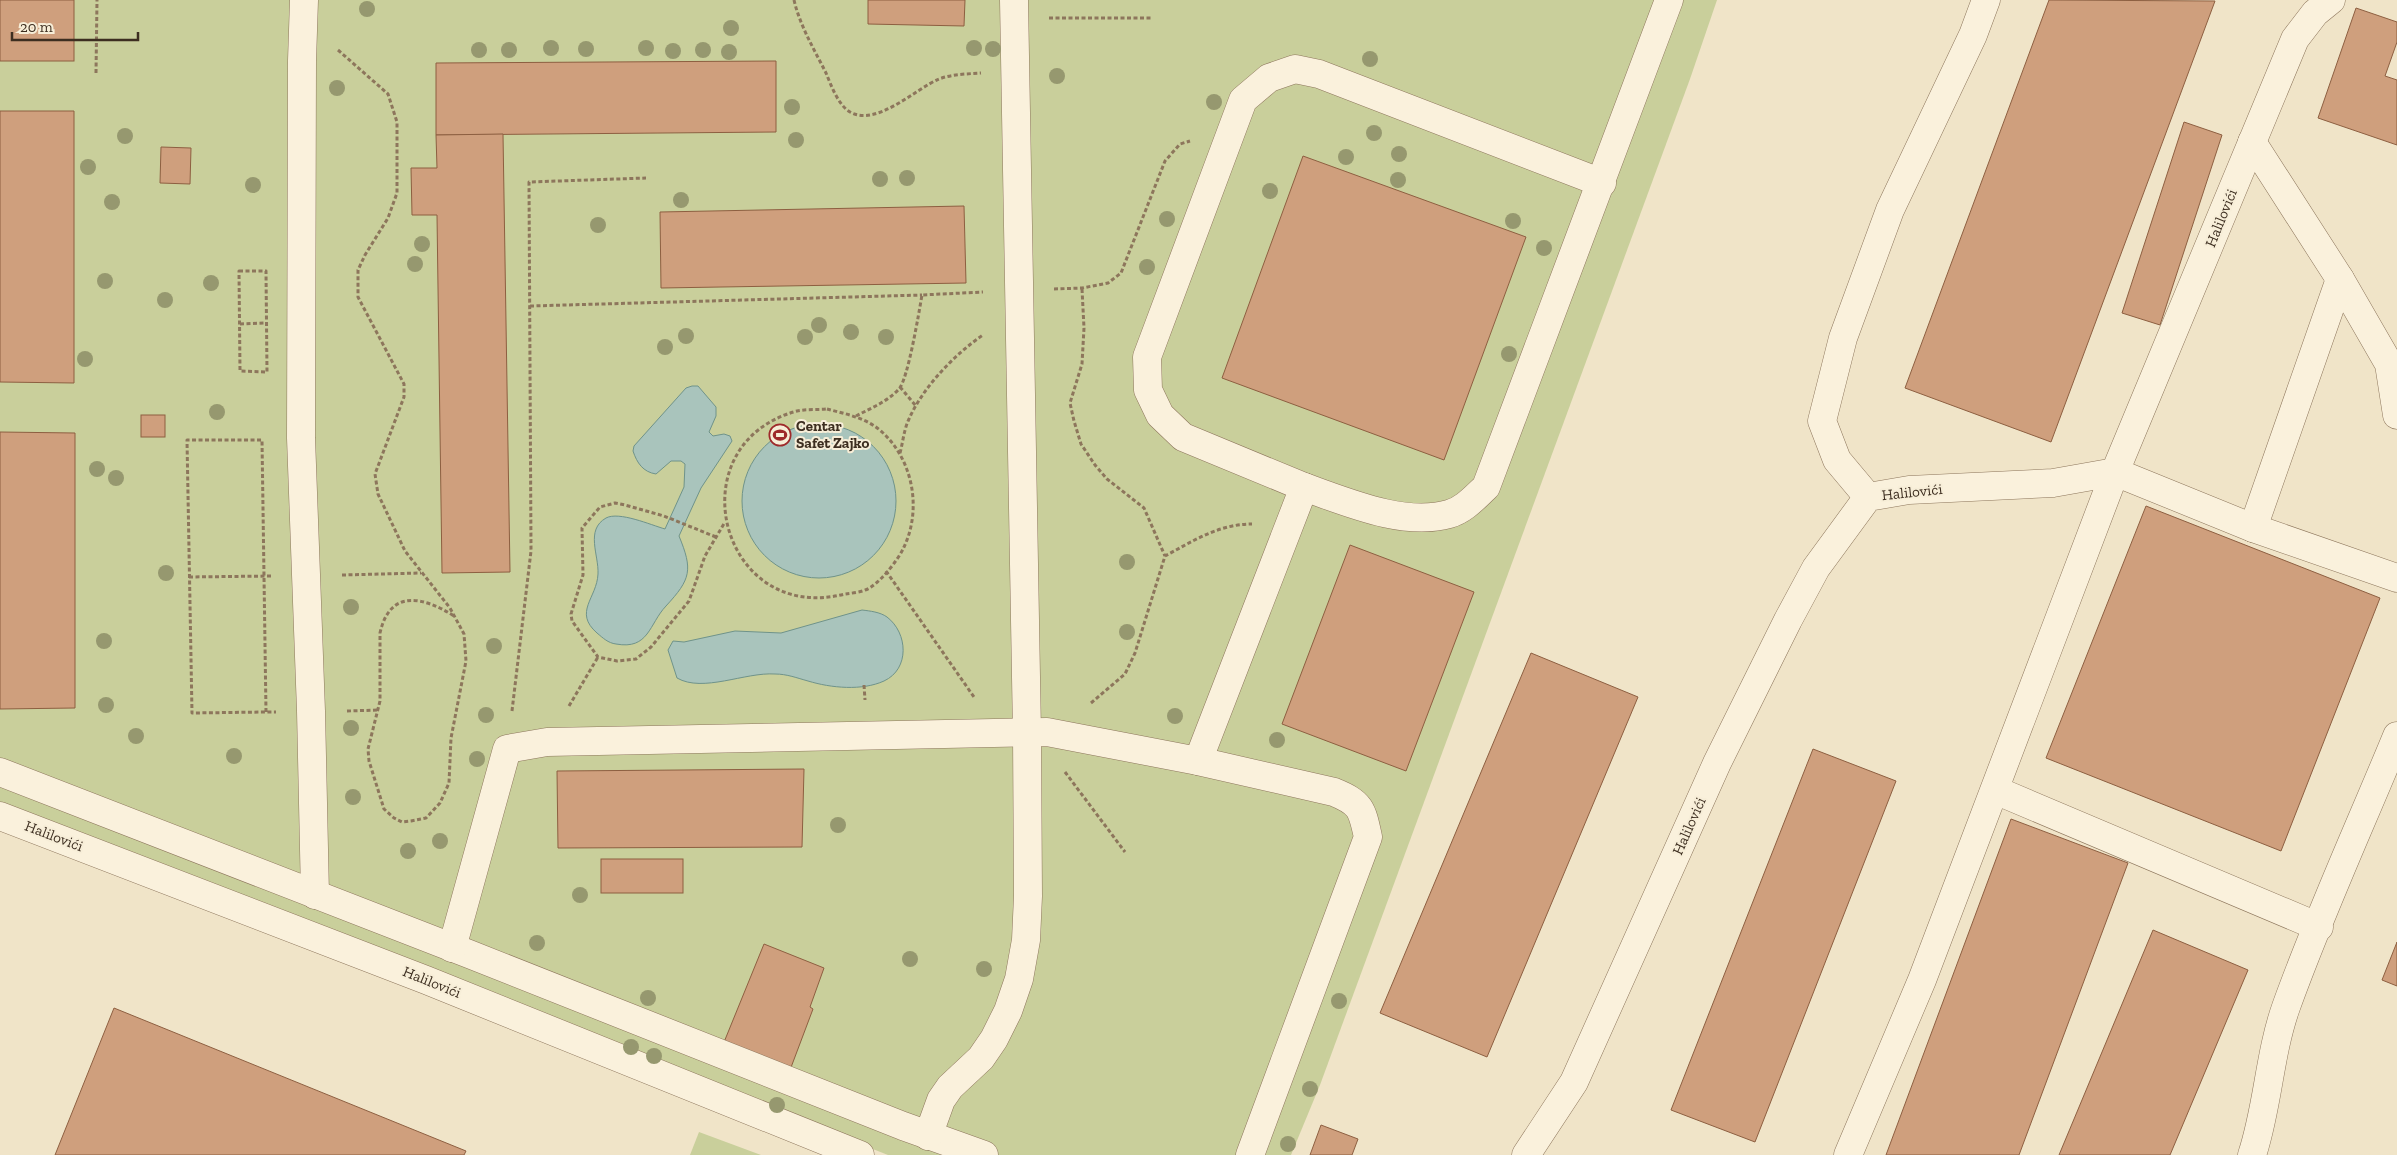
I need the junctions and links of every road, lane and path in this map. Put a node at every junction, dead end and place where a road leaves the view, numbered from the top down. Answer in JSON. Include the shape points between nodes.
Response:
{"nodes":[{"id":1,"x":97,"y":0,"type":"edge"},
{"id":2,"x":794,"y":0,"type":"edge"},
{"id":3,"x":1669,"y":0,"type":"edge"},
{"id":4,"x":1986,"y":0,"type":"edge"},
{"id":5,"x":2331,"y":0,"type":"edge"},
{"id":6,"x":304,"y":8,"type":"edge"},
{"id":7,"x":1014,"y":9,"type":"edge"},
{"id":8,"x":1152,"y":18,"type":"dead end"},
{"id":9,"x":1014,"y":71,"type":"junction"},
{"id":10,"x":96,"y":73,"type":"dead end"},
{"id":11,"x":1229,"y":134,"type":"junction"},
{"id":12,"x":2252,"y":142,"type":"junction"},
{"id":13,"x":646,"y":178,"type":"dead end"},
{"id":14,"x":1602,"y":183,"type":"junction"},
{"id":15,"x":2340,"y":279,"type":"junction"},
{"id":16,"x":1082,"y":288,"type":"junction"},
{"id":17,"x":922,"y":295,"type":"junction"},
{"id":18,"x":1020,"y":303,"type":"junction"},
{"id":19,"x":530,"y":306,"type":"junction"},
{"id":20,"x":267,"y":372,"type":"joint"},
{"id":21,"x":900,"y":387,"type":"junction"},
{"id":22,"x":916,"y":406,"type":"junction"},
{"id":23,"x":856,"y":416,"type":"junction"},
{"id":24,"x":2397,"y":416,"type":"edge"},
{"id":25,"x":900,"y":454,"type":"junction"},
{"id":26,"x":2115,"y":472,"type":"junction"},
{"id":27,"x":1304,"y":487,"type":"junction"},
{"id":28,"x":1868,"y":497,"type":"junction"},
{"id":29,"x":725,"y":522,"type":"junction"},
{"id":30,"x":1287,"y":527,"type":"junction"},
{"id":31,"x":2252,"y":528,"type":"junction"},
{"id":32,"x":716,"y":537,"type":"junction"},
{"id":33,"x":1165,"y":556,"type":"junction"},
{"id":34,"x":886,"y":571,"type":"junction"},
{"id":35,"x":264,"y":576,"type":"junction"},
{"id":36,"x":189,"y":578,"type":"junction"},
{"id":37,"x":2397,"y":578,"type":"edge"},
{"id":38,"x":454,"y":616,"type":"junction"},
{"id":39,"x":598,"y":657,"type":"junction"},
{"id":40,"x":1089,"y":703,"type":"dead end"},
{"id":41,"x":986,"y":732,"type":"junction"},
{"id":42,"x":1027,"y":733,"type":"junction"},
{"id":43,"x":2397,"y":736,"type":"edge"},
{"id":44,"x":547,"y":742,"type":"junction"},
{"id":45,"x":507,"y":749,"type":"junction"},
{"id":46,"x":1198,"y":761,"type":"junction"},
{"id":47,"x":0,"y":772,"type":"edge"},
{"id":48,"x":1995,"y":790,"type":"junction"},
{"id":49,"x":0,"y":816,"type":"edge"},
{"id":50,"x":1125,"y":852,"type":"dead end"},
{"id":51,"x":315,"y":895,"type":"junction"},
{"id":52,"x":2319,"y":927,"type":"junction"},
{"id":53,"x":452,"y":948,"type":"junction"},
{"id":54,"x":928,"y":1136,"type":"junction"},
{"id":55,"x":860,"y":1155,"type":"edge"},
{"id":56,"x":984,"y":1155,"type":"edge"},
{"id":57,"x":1250,"y":1155,"type":"edge"},
{"id":58,"x":1526,"y":1155,"type":"edge"},
{"id":59,"x":1848,"y":1155,"type":"edge"},
{"id":60,"x":2252,"y":1155,"type":"edge"}],
"edges":[{"from":1,"to":10,"type":"path"},
{"from":2,"to":9,"type":"path","via":[[798,17],[839,100],[849,112],[866,115],[881,112],[939,79]]},
{"from":3,"to":14,"type":"street"},
{"from":4,"to":28,"type":"street","via":[[1973,35],[1890,210],[1843,338],[1822,421],[1837,460]]},
{"from":5,"to":12,"type":"street","name":"Halilovići","via":[[2315,13],[2295,39]]},
{"from":6,"to":38,"type":"path","via":[[388,94],[395,109],[398,122],[396,193],[388,218],[364,254],[358,270],[358,297],[404,384],[404,397],[376,474],[376,485],[404,551]]},
{"from":6,"to":51,"type":"street","via":[[301,438]]},
{"from":7,"to":8,"type":"path"},
{"from":7,"to":9,"type":"street"},
{"from":9,"to":18,"type":"street"},
{"from":11,"to":14,"type":"street","via":[[1243,100],[1269,78],[1296,69],[1319,74]]},
{"from":11,"to":16,"type":"path","via":[[1218,133],[1180,144],[1165,161],[1121,273],[1108,283]]},
{"from":11,"to":27,"type":"street","via":[[1148,357],[1148,390],[1160,415],[1182,437]]},
{"from":12,"to":15,"type":"street"},
{"from":12,"to":26,"type":"street","name":"Halilovići"},
{"from":13,"to":19,"type":"path","via":[[529,182]]},
{"from":14,"to":27,"type":"street","via":[[1486,487],[1468,504],[1450,514],[1419,517],[1368,509]]},
{"from":15,"to":24,"type":"street","via":[[2390,364]]},
{"from":15,"to":31,"type":"street"},
{"from":16,"to":18,"type":"path"},
{"from":16,"to":33,"type":"path","via":[[1082,364],[1070,403],[1081,444],[1107,479],[1144,508]]},
{"from":17,"to":18,"type":"path"},
{"from":17,"to":19,"type":"path"},
{"from":17,"to":21,"type":"path"},
{"from":18,"to":22,"type":"path","via":[[963,350]]},
{"from":18,"to":42,"type":"street"},
{"from":19,"to":45,"type":"path","via":[[531,551]]},
{"from":20,"to":20,"type":"path","via":[[240,371],[239,271],[266,271]]},
{"from":21,"to":22,"type":"path"},
{"from":21,"to":23,"type":"path","via":[[886,401]]},
{"from":22,"to":25,"type":"path","via":[[908,420]]},
{"from":23,"to":25,"type":"path","via":[[881,432]]},
{"from":23,"to":29,"type":"path","via":[[827,409],[798,411],[770,421],[748,440],[732,465],[724,494]]},
{"from":25,"to":34,"type":"path","via":[[912,483],[914,516],[904,547]]},
{"from":26,"to":28,"type":"street","name":"Halilovići","via":[[2053,483],[1909,490]]},
{"from":26,"to":31,"type":"street"},
{"from":26,"to":48,"type":"street"},
{"from":27,"to":30,"type":"street"},
{"from":28,"to":58,"type":"street","name":"Halilovići","via":[[1816,568],[1788,620],[1717,763],[1574,1082]]},
{"from":29,"to":32,"type":"path"},
{"from":29,"to":34,"type":"path","via":[[735,550],[754,573],[779,590],[808,598],[837,596],[870,588]]},
{"from":30,"to":33,"type":"path","via":[[1270,523],[1227,526],[1208,532]]},
{"from":30,"to":46,"type":"street"},
{"from":31,"to":37,"type":"street"},
{"from":32,"to":39,"type":"path","via":[[705,556],[689,601],[652,648],[636,659],[617,661]]},
{"from":32,"to":39,"type":"path","via":[[664,516],[615,503],[600,507],[584,524],[581,534],[583,575],[571,614],[572,621]]},
{"from":33,"to":40,"type":"path","via":[[1127,668],[1114,684]]},
{"from":34,"to":41,"type":"path","via":[[979,704]]},
{"from":35,"to":36,"type":"path"},
{"from":35,"to":36,"type":"path","via":[[266,712],[192,713]]},
{"from":35,"to":36,"type":"path","via":[[262,440],[187,440]]},
{"from":38,"to":38,"type":"path","via":[[464,634],[466,661],[451,738],[449,783],[440,803],[426,818],[402,822],[384,809],[369,761],[368,749],[380,701],[382,624],[400,601],[438,605]]},
{"from":39,"to":44,"type":"path"},
{"from":41,"to":42,"type":"street"},
{"from":41,"to":44,"type":"street"},
{"from":42,"to":46,"type":"street","via":[[1047,732]]},
{"from":42,"to":50,"type":"path","via":[[1056,760]]},
{"from":42,"to":54,"type":"street","via":[[1028,896],[1026,940],[1018,980],[994,1039],[981,1058],[941,1100]]},
{"from":43,"to":52,"type":"street"},
{"from":44,"to":45,"type":"street"},
{"from":45,"to":53,"type":"street"},
{"from":46,"to":57,"type":"street","via":[[1347,797],[1364,815],[1368,837]]},
{"from":47,"to":51,"type":"street"},
{"from":48,"to":52,"type":"street"},
{"from":48,"to":59,"type":"street","via":[[1922,980]]},
{"from":49,"to":55,"type":"street","name":"Halilovići","via":[[435,983]]},
{"from":51,"to":53,"type":"street"},
{"from":52,"to":60,"type":"street","via":[[2286,1008]]},
{"from":53,"to":54,"type":"street"},
{"from":54,"to":56,"type":"street"}]}
